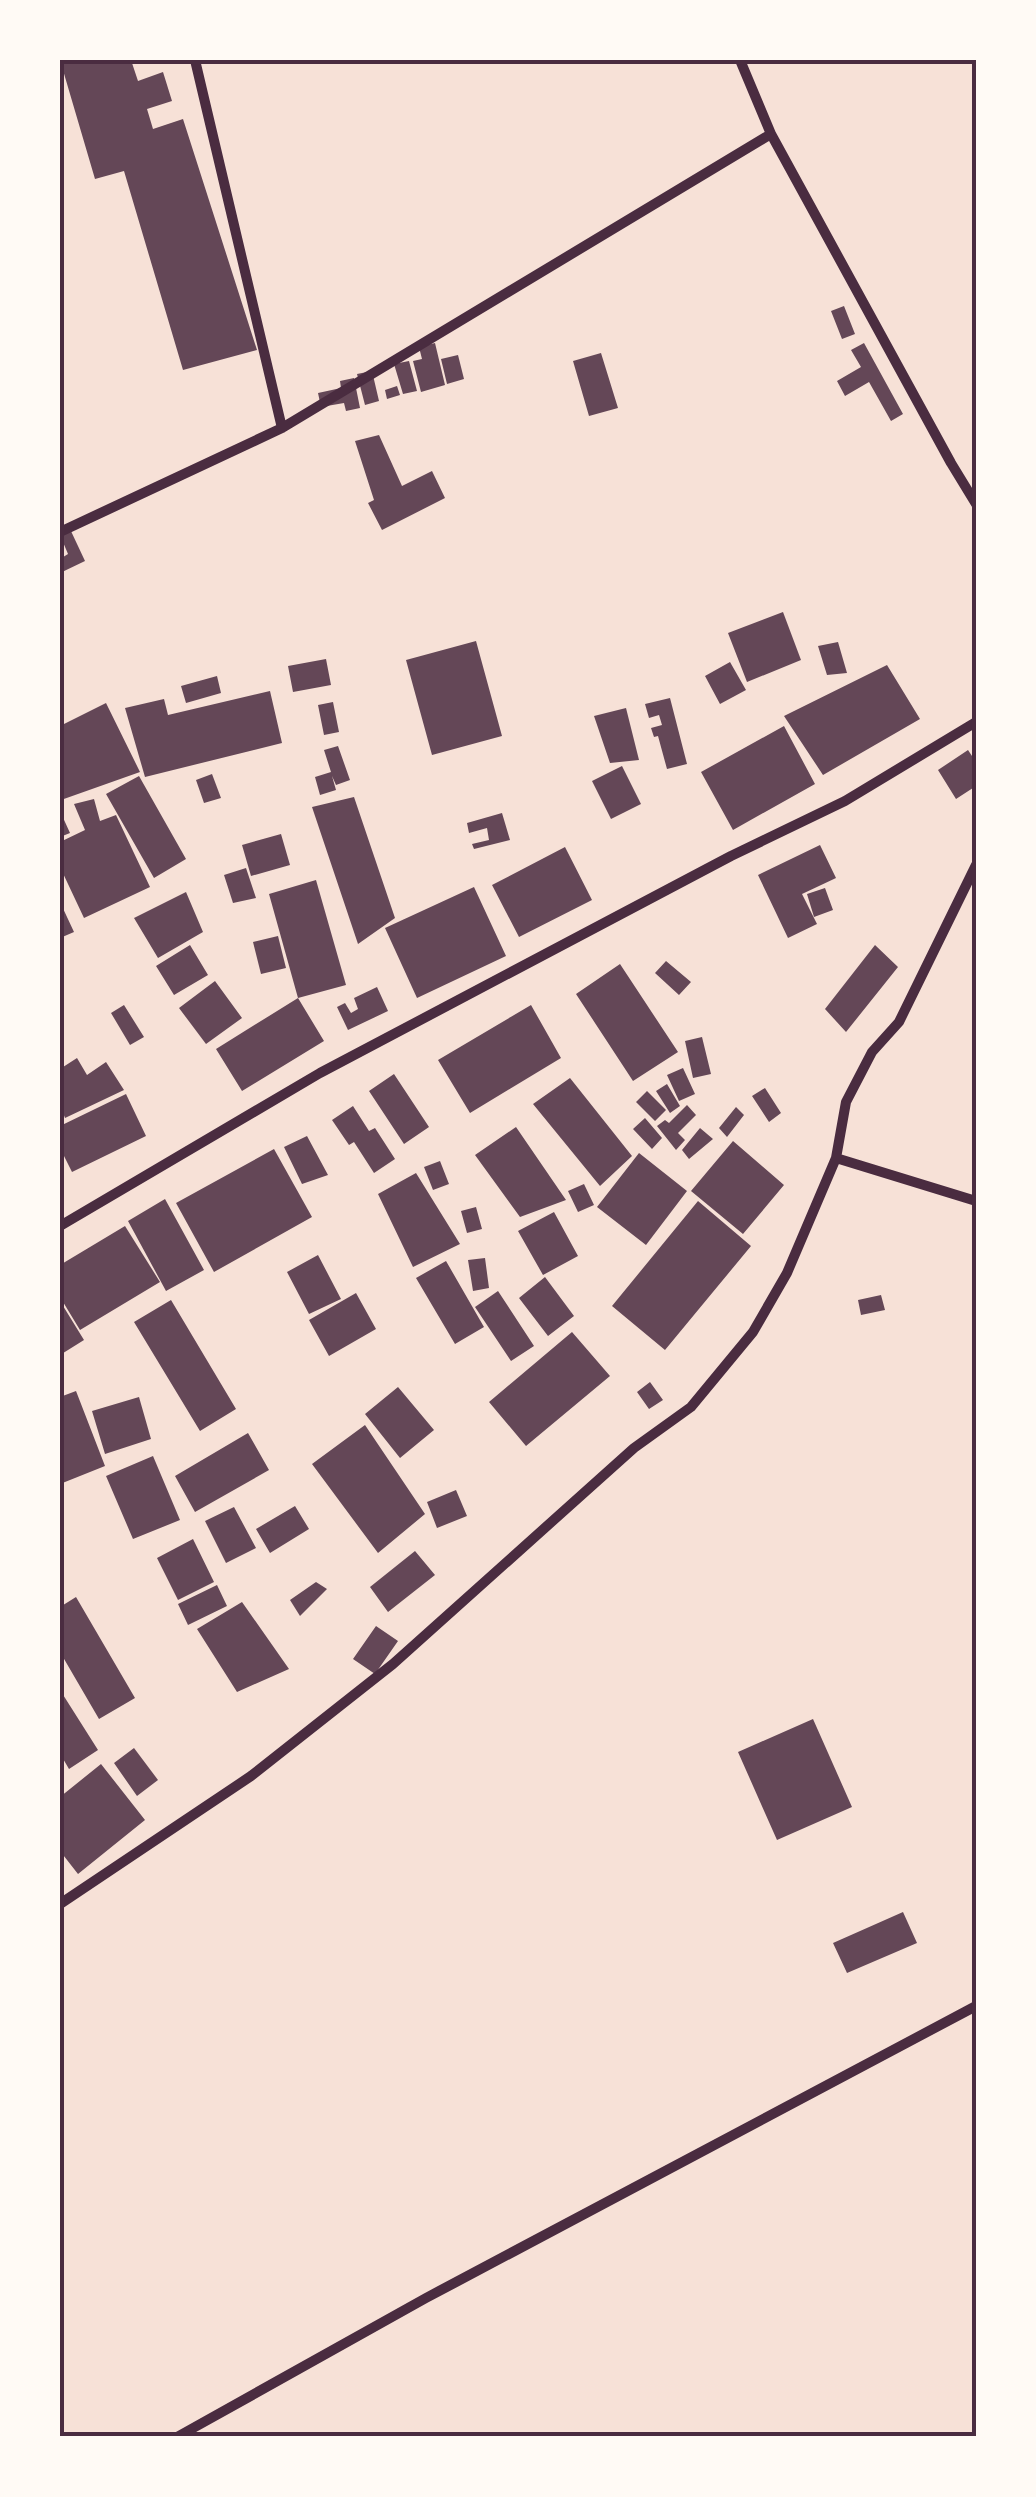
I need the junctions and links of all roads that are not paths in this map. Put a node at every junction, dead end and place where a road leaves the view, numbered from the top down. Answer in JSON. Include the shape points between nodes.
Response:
{"nodes":[{"id":1,"x":195,"y":60,"type":"edge"},
{"id":2,"x":740,"y":60,"type":"edge"},
{"id":3,"x":770,"y":134,"type":"junction"},
{"id":4,"x":282,"y":428,"type":"junction"},
{"id":5,"x":976,"y":504,"type":"edge"},
{"id":6,"x":60,"y":532,"type":"edge"},
{"id":7,"x":976,"y":722,"type":"edge"},
{"id":8,"x":976,"y":865,"type":"edge"},
{"id":9,"x":836,"y":1158,"type":"junction"},
{"id":10,"x":976,"y":1201,"type":"edge"},
{"id":11,"x":60,"y":1226,"type":"edge"},
{"id":12,"x":60,"y":1904,"type":"edge"},
{"id":13,"x":976,"y":2006,"type":"edge"},
{"id":14,"x":176,"y":2437,"type":"edge"}],
"edges":[{"from":1,"to":4,"type":"street"},
{"from":2,"to":3,"type":"street"},
{"from":3,"to":4,"type":"street"},
{"from":3,"to":5,"type":"street"},
{"from":4,"to":6,"type":"street"},
{"from":7,"to":11,"type":"street","via":[[845,802],[320,1073]]},
{"from":8,"to":9,"type":"street","via":[[899,1022],[872,1052],[846,1102]]},
{"from":9,"to":10,"type":"street"},
{"from":9,"to":12,"type":"street","via":[[754,1332],[691,1407],[634,1448],[393,1664],[251,1776]]},
{"from":13,"to":14,"type":"street"}]}
